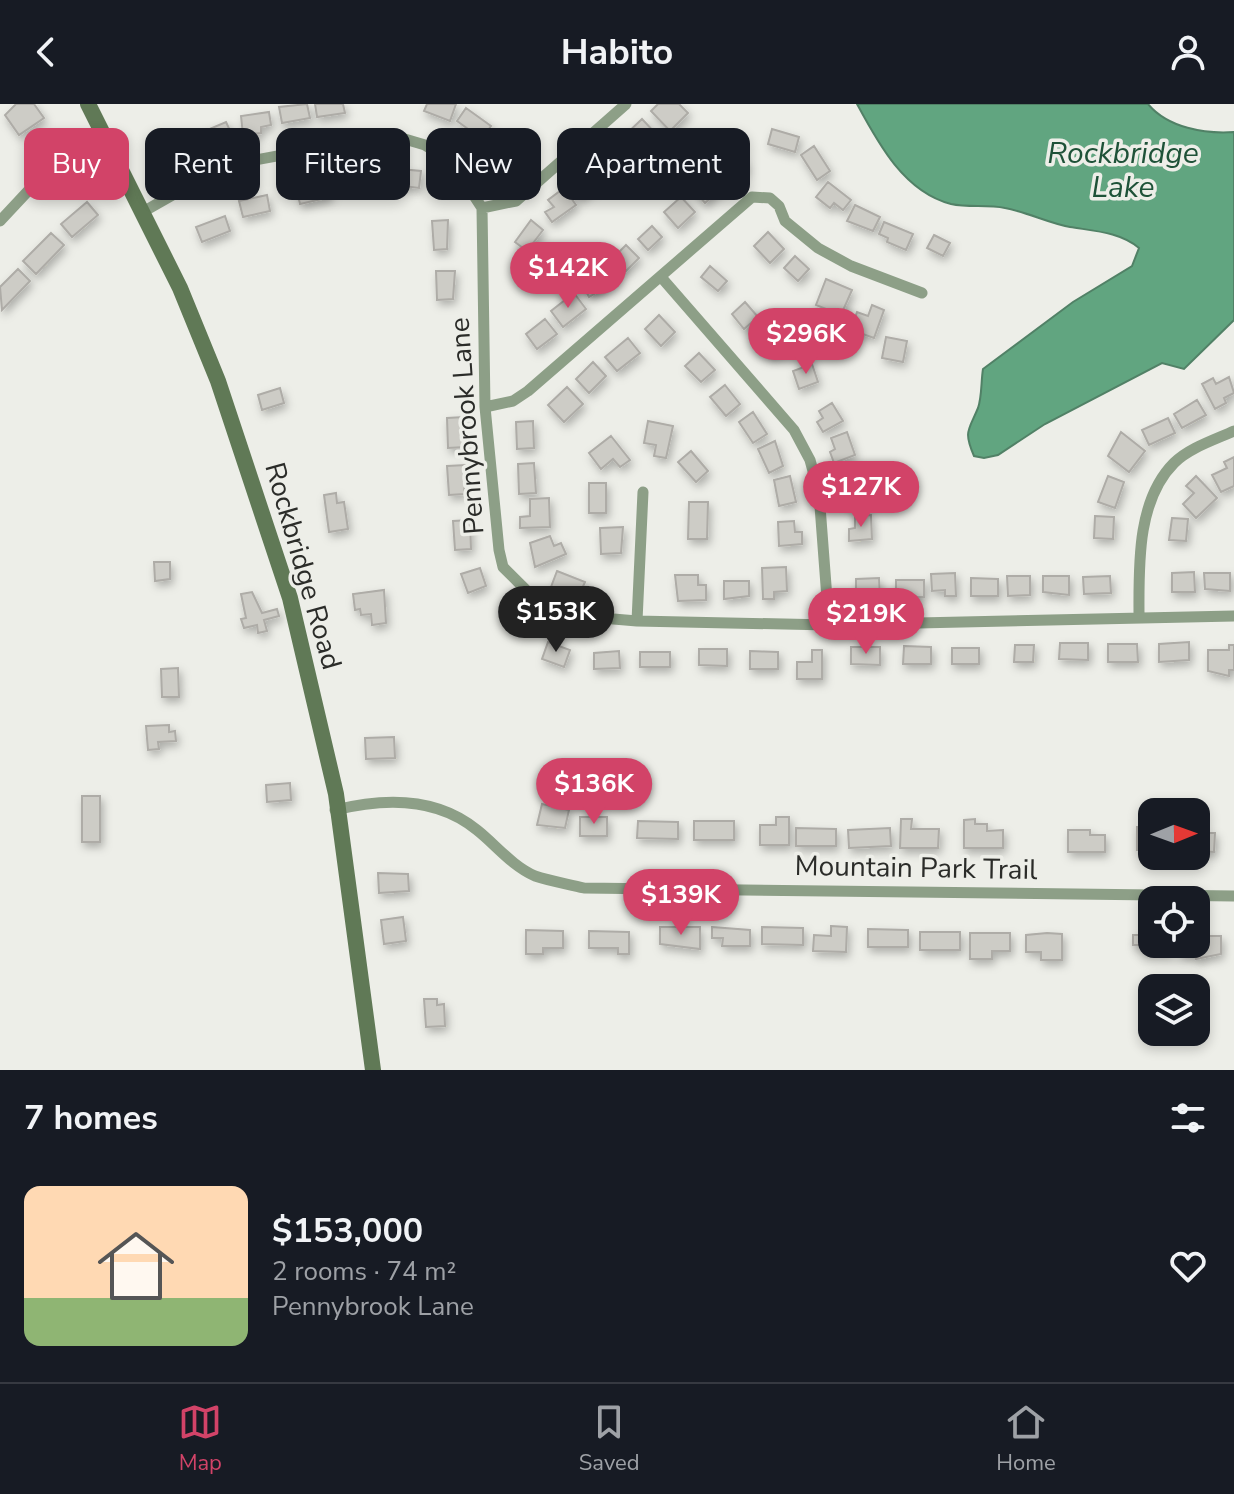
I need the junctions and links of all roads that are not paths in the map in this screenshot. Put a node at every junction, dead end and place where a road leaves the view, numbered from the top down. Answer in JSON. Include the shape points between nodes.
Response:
{"nodes":[{"id":1,"x":88,"y":104,"type":"edge"},
{"id":2,"x":626,"y":104,"type":"edge"},
{"id":3,"x":101,"y":128,"type":"edge"},
{"id":4,"x":129,"y":187,"type":"edge"},
{"id":5,"x":24,"y":195,"type":"edge"},
{"id":6,"x":482,"y":208,"type":"junction"},
{"id":7,"x":141,"y":213,"type":"junction"},
{"id":8,"x":0,"y":221,"type":"edge"},
{"id":9,"x":661,"y":277,"type":"junction"},
{"id":10,"x":922,"y":293,"type":"dead end"},
{"id":11,"x":485,"y":407,"type":"junction"},
{"id":12,"x":1234,"y":431,"type":"edge"},
{"id":13,"x":643,"y":492,"type":"dead end"},
{"id":14,"x":1234,"y":616,"type":"edge"},
{"id":15,"x":1139,"y":617,"type":"junction"},
{"id":16,"x":637,"y":621,"type":"junction"},
{"id":17,"x":829,"y":625,"type":"junction"},
{"id":18,"x":335,"y":810,"type":"junction"},
{"id":19,"x":1234,"y":896,"type":"edge"},
{"id":20,"x":373,"y":1070,"type":"edge"}],
"edges":[{"from":1,"to":3,"type":"main road","name":"Rockbridge Road"},
{"from":2,"to":6,"type":"street","via":[[516,201]]},
{"from":4,"to":7,"type":"main road","name":"Rockbridge Road"},
{"from":5,"to":8,"type":"street"},
{"from":6,"to":7,"type":"street","via":[[452,162],[425,145],[398,137],[239,163]]},
{"from":6,"to":11,"type":"street","name":"Pennybrook Lane"},
{"from":7,"to":18,"type":"main road","name":"Rockbridge Road","via":[[180,288],[249,466],[290,598],[336,794]]},
{"from":9,"to":10,"type":"street","via":[[752,197],[761,196],[779,206],[785,221],[818,248]]},
{"from":9,"to":11,"type":"street","via":[[528,391],[513,401]]},
{"from":9,"to":17,"type":"street","via":[[794,430],[810,460],[819,493]]},
{"from":11,"to":16,"type":"street","name":"Pennybrook Lane","via":[[503,567],[527,591],[557,608]]},
{"from":12,"to":15,"type":"street","via":[[1176,461],[1149,500]]},
{"from":13,"to":16,"type":"street"},
{"from":14,"to":15,"type":"street","name":"Pennybrook Lane"},
{"from":15,"to":17,"type":"street","name":"Pennybrook Lane"},
{"from":16,"to":17,"type":"street","name":"Pennybrook Lane"},
{"from":18,"to":19,"type":"street","name":"Mountain Park Trail","via":[[412,803],[442,808],[534,875],[584,888]]},
{"from":18,"to":20,"type":"main road","name":"Rockbridge Road"}]}
